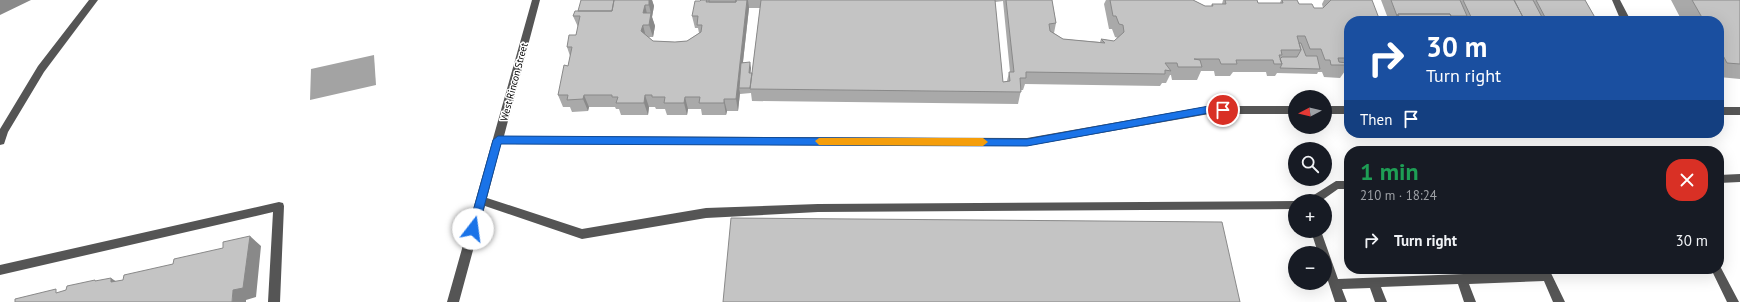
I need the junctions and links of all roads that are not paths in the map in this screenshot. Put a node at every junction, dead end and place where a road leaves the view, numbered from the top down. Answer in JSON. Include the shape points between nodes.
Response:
{"nodes":[{"id":1,"x":94,"y":0,"type":"edge"},
{"id":2,"x":536,"y":0,"type":"edge"},
{"id":3,"x":1616,"y":0,"type":"edge"},
{"id":4,"x":1624,"y":16,"type":"edge"},
{"id":5,"x":1288,"y":110,"type":"edge"},
{"id":6,"x":1332,"y":110,"type":"edge"},
{"id":7,"x":1344,"y":110,"type":"edge"},
{"id":8,"x":1724,"y":111,"type":"edge"},
{"id":9,"x":1740,"y":111,"type":"edge"},
{"id":10,"x":498,"y":140,"type":"junction"},
{"id":11,"x":0,"y":142,"type":"edge"},
{"id":12,"x":1740,"y":178,"type":"edge"},
{"id":13,"x":1724,"y":179,"type":"edge"},
{"id":14,"x":1344,"y":185,"type":"edge"},
{"id":15,"x":1323,"y":194,"type":"edge"},
{"id":16,"x":481,"y":200,"type":"junction"},
{"id":17,"x":1288,"y":205,"type":"edge"},
{"id":18,"x":0,"y":270,"type":"edge"},
{"id":19,"x":1531,"y":274,"type":"edge"},
{"id":20,"x":1545,"y":274,"type":"edge"},
{"id":21,"x":1719,"y":274,"type":"edge"},
{"id":22,"x":1332,"y":278,"type":"edge"},
{"id":23,"x":1462,"y":279,"type":"junction"},
{"id":24,"x":1374,"y":283,"type":"junction"},
{"id":25,"x":1334,"y":284,"type":"junction"},
{"id":26,"x":274,"y":302,"type":"edge"},
{"id":27,"x":453,"y":302,"type":"edge"},
{"id":28,"x":1341,"y":302,"type":"edge"},
{"id":29,"x":1381,"y":302,"type":"edge"},
{"id":30,"x":1470,"y":302,"type":"edge"},
{"id":31,"x":1559,"y":302,"type":"edge"},
{"id":32,"x":1733,"y":302,"type":"edge"}],
"edges":[{"from":1,"to":11,"type":"street","via":[[41,69]]},
{"from":2,"to":10,"type":"street","name":"West Rincon Street"},
{"from":3,"to":4,"type":"street"},
{"from":5,"to":10,"type":"street","via":[[1209,110],[1027,142]]},
{"from":6,"to":7,"type":"street"},
{"from":8,"to":9,"type":"street"},
{"from":10,"to":16,"type":"street","name":"West Rincon Street"},
{"from":12,"to":13,"type":"street"},
{"from":14,"to":15,"type":"street","via":[[1336,185]]},
{"from":16,"to":17,"type":"street","via":[[582,234],[706,213],[818,208]]},
{"from":16,"to":27,"type":"street","name":"West Rincon Street"},
{"from":18,"to":26,"type":"street","via":[[279,206]]},
{"from":19,"to":23,"type":"street"},
{"from":20,"to":31,"type":"street"},
{"from":21,"to":32,"type":"street"},
{"from":22,"to":25,"type":"street"},
{"from":23,"to":24,"type":"street"},
{"from":23,"to":30,"type":"street"},
{"from":24,"to":25,"type":"street"},
{"from":24,"to":29,"type":"street"},
{"from":25,"to":28,"type":"street"}]}
